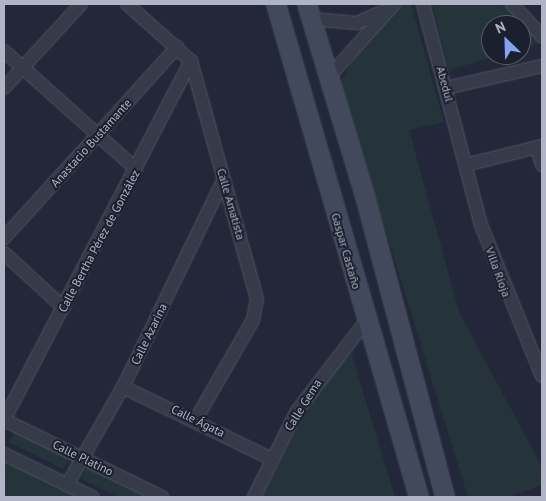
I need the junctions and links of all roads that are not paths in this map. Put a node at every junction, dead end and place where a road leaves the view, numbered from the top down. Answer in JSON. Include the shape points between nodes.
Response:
{"nodes":[{"id":1,"x":81,"y":4,"type":"edge"},
{"id":2,"x":127,"y":4,"type":"edge"},
{"id":3,"x":276,"y":4,"type":"edge"},
{"id":4,"x":423,"y":4,"type":"edge"},
{"id":5,"x":512,"y":4,"type":"edge"},
{"id":6,"x":392,"y":6,"type":"edge"},
{"id":7,"x":308,"y":12,"type":"edge"},
{"id":8,"x":542,"y":36,"type":"edge"},
{"id":9,"x":177,"y":47,"type":"junction"},
{"id":10,"x":4,"y":51,"type":"edge"},
{"id":11,"x":191,"y":61,"type":"junction"},
{"id":12,"x":542,"y":66,"type":"edge"},
{"id":13,"x":22,"y":68,"type":"junction"},
{"id":14,"x":327,"y":79,"type":"junction"},
{"id":15,"x":4,"y":88,"type":"edge"},
{"id":16,"x":446,"y":88,"type":"junction"},
{"id":17,"x":332,"y":99,"type":"junction"},
{"id":18,"x":306,"y":110,"type":"junction"},
{"id":19,"x":100,"y":135,"type":"junction"},
{"id":20,"x":540,"y":147,"type":"edge"},
{"id":21,"x":465,"y":165,"type":"junction"},
{"id":22,"x":542,"y":165,"type":"edge"},
{"id":23,"x":136,"y":169,"type":"junction"},
{"id":24,"x":224,"y":180,"type":"junction"},
{"id":25,"x":4,"y":238,"type":"edge"},
{"id":26,"x":4,"y":253,"type":"edge"},
{"id":27,"x":64,"y":308,"type":"junction"},
{"id":28,"x":366,"y":321,"type":"junction"},
{"id":29,"x":542,"y":376,"type":"edge"},
{"id":30,"x":123,"y":387,"type":"junction"},
{"id":31,"x":4,"y":420,"type":"edge"},
{"id":32,"x":196,"y":420,"type":"junction"},
{"id":33,"x":4,"y":454,"type":"edge"},
{"id":34,"x":83,"y":457,"type":"junction"},
{"id":35,"x":272,"y":459,"type":"junction"},
{"id":36,"x":66,"y":485,"type":"junction"},
{"id":37,"x":92,"y":497,"type":"edge"},
{"id":38,"x":162,"y":497,"type":"edge"},
{"id":39,"x":254,"y":497,"type":"edge"},
{"id":40,"x":419,"y":497,"type":"edge"},
{"id":41,"x":445,"y":497,"type":"edge"}],
"edges":[{"from":1,"to":13,"type":"street"},
{"from":2,"to":9,"type":"street","name":"Calle Amatista"},
{"from":3,"to":18,"type":"main road","name":"Gaspar Castaño"},
{"from":4,"to":16,"type":"street","name":"Abedul"},
{"from":5,"to":8,"type":"street"},
{"from":6,"to":7,"type":"street","via":[[356,23]]},
{"from":6,"to":14,"type":"street"},
{"from":7,"to":14,"type":"main road"},
{"from":9,"to":11,"type":"street","name":"Calle Amatista"},
{"from":9,"to":19,"type":"street","name":"Anastacio Bustamante"},
{"from":10,"to":13,"type":"street"},
{"from":11,"to":23,"type":"street","name":"Calle Bertha Pérez de González"},
{"from":11,"to":24,"type":"street","name":"Calle Amatista"},
{"from":12,"to":16,"type":"street"},
{"from":13,"to":15,"type":"street"},
{"from":13,"to":19,"type":"street"},
{"from":14,"to":17,"type":"main road"},
{"from":16,"to":21,"type":"street","name":"Abedul"},
{"from":17,"to":18,"type":"main road"},
{"from":17,"to":41,"type":"main road","via":[[365,196]]},
{"from":18,"to":28,"type":"main road","name":"Gaspar Castaño"},
{"from":19,"to":23,"type":"street"},
{"from":19,"to":25,"type":"street","name":"Anastacio Bustamante"},
{"from":20,"to":21,"type":"street"},
{"from":20,"to":22,"type":"street"},
{"from":21,"to":29,"type":"street","name":"Villa Rioja","via":[[500,280]]},
{"from":23,"to":27,"type":"street","name":"Calle Bertha Pérez de González"},
{"from":24,"to":30,"type":"street","name":"Calle Azarina"},
{"from":24,"to":32,"type":"street","name":"Calle Amatista","via":[[257,299],[253,320]]},
{"from":26,"to":27,"type":"street"},
{"from":27,"to":31,"type":"street","name":"Calle Bertha Pérez de González"},
{"from":28,"to":35,"type":"street","name":"Calle Gema","via":[[318,379]]},
{"from":28,"to":40,"type":"main road","name":"Gaspar Castaño"},
{"from":30,"to":32,"type":"street","name":"Calle Ágata"},
{"from":30,"to":34,"type":"street","name":"Calle Azarina"},
{"from":31,"to":34,"type":"street","name":"Calle Platino"},
{"from":32,"to":35,"type":"street","name":"Calle Ágata"},
{"from":33,"to":36,"type":"street"},
{"from":34,"to":36,"type":"street","name":"Calle Azarina"},
{"from":34,"to":38,"type":"street","name":"Calle Platino"},
{"from":35,"to":39,"type":"street","name":"Calle Gema"},
{"from":36,"to":37,"type":"street"}]}
